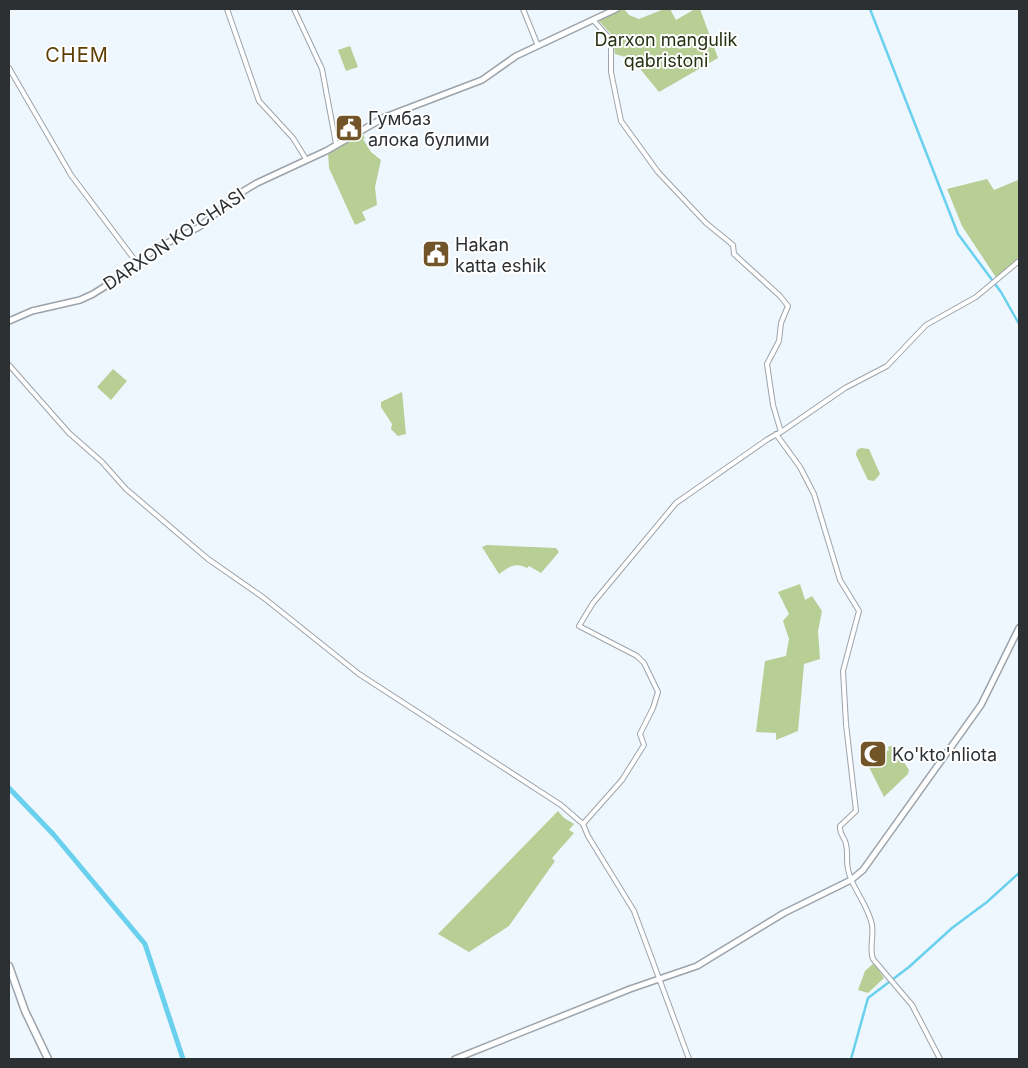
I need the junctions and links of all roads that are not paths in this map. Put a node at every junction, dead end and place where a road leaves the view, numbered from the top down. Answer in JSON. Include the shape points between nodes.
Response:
{"nodes":[{"id":1,"x":227,"y":9,"type":"edge"},
{"id":2,"x":294,"y":9,"type":"edge"},
{"id":3,"x":523,"y":9,"type":"edge"},
{"id":4,"x":616,"y":9,"type":"edge"},
{"id":5,"x":594,"y":21,"type":"junction"},
{"id":6,"x":538,"y":46,"type":"junction"},
{"id":7,"x":9,"y":68,"type":"edge"},
{"id":8,"x":336,"y":144,"type":"junction"},
{"id":9,"x":306,"y":159,"type":"junction"},
{"id":10,"x":1019,"y":261,"type":"edge"},
{"id":11,"x":137,"y":263,"type":"junction"},
{"id":12,"x":9,"y":321,"type":"edge"},
{"id":13,"x":9,"y":365,"type":"edge"},
{"id":14,"x":781,"y":432,"type":"junction"},
{"id":15,"x":776,"y":434,"type":"junction"},
{"id":16,"x":1019,"y":628,"type":"edge"},
{"id":17,"x":583,"y":824,"type":"junction"},
{"id":18,"x":851,"y":880,"type":"junction"},
{"id":19,"x":9,"y":966,"type":"edge"},
{"id":20,"x":9,"y":978,"type":"edge"},
{"id":21,"x":660,"y":980,"type":"junction"},
{"id":22,"x":44,"y":1059,"type":"edge"},
{"id":23,"x":48,"y":1059,"type":"edge"},
{"id":24,"x":455,"y":1059,"type":"edge"},
{"id":25,"x":689,"y":1059,"type":"edge"},
{"id":26,"x":940,"y":1059,"type":"edge"}],
"edges":[{"from":1,"to":9,"type":"street","via":[[259,101],[293,138]]},
{"from":2,"to":8,"type":"street","via":[[322,69]]},
{"from":3,"to":6,"type":"street"},
{"from":4,"to":5,"type":"main road","name":"DARXON KO'CHASI"},
{"from":5,"to":6,"type":"main road","name":"DARXON KO'CHASI"},
{"from":5,"to":14,"type":"street","via":[[611,40],[611,72],[621,122],[658,172],[706,223],[733,245],[734,254],[788,306],[779,341],[767,364]]},
{"from":6,"to":8,"type":"main road","name":"DARXON KO'CHASI","via":[[516,56],[482,80],[385,117]]},
{"from":7,"to":11,"type":"street","via":[[71,175]]},
{"from":8,"to":9,"type":"main road","name":"DARXON KO'CHASI"},
{"from":9,"to":11,"type":"main road","name":"DARXON KO'CHASI","via":[[242,192],[199,226],[155,249]]},
{"from":10,"to":14,"type":"street","via":[[992,285],[926,325],[887,366],[845,388]]},
{"from":11,"to":12,"type":"main road","name":"DARXON KO'CHASI","via":[[87,297],[32,311]]},
{"from":13,"to":17,"type":"street","via":[[69,433],[126,489],[208,559],[264,598],[359,674],[561,805]]},
{"from":14,"to":15,"type":"street"},
{"from":15,"to":17,"type":"street","via":[[676,503],[579,626],[644,663],[658,692],[640,734],[644,745],[622,780]]},
{"from":15,"to":18,"type":"street","via":[[800,467],[814,494],[840,580],[859,611],[843,671],[856,811],[843,822],[840,831],[846,843],[846,865]]},
{"from":16,"to":18,"type":"main road","via":[[981,705],[872,857]]},
{"from":17,"to":21,"type":"street","via":[[634,911]]},
{"from":18,"to":21,"type":"main road","via":[[776,918],[697,966]]},
{"from":18,"to":26,"type":"street","via":[[868,911],[873,959],[912,1005]]},
{"from":19,"to":23,"type":"highway","via":[[24,1011]]},
{"from":20,"to":22,"type":"highway"},
{"from":21,"to":24,"type":"main road"},
{"from":21,"to":25,"type":"street"}]}
